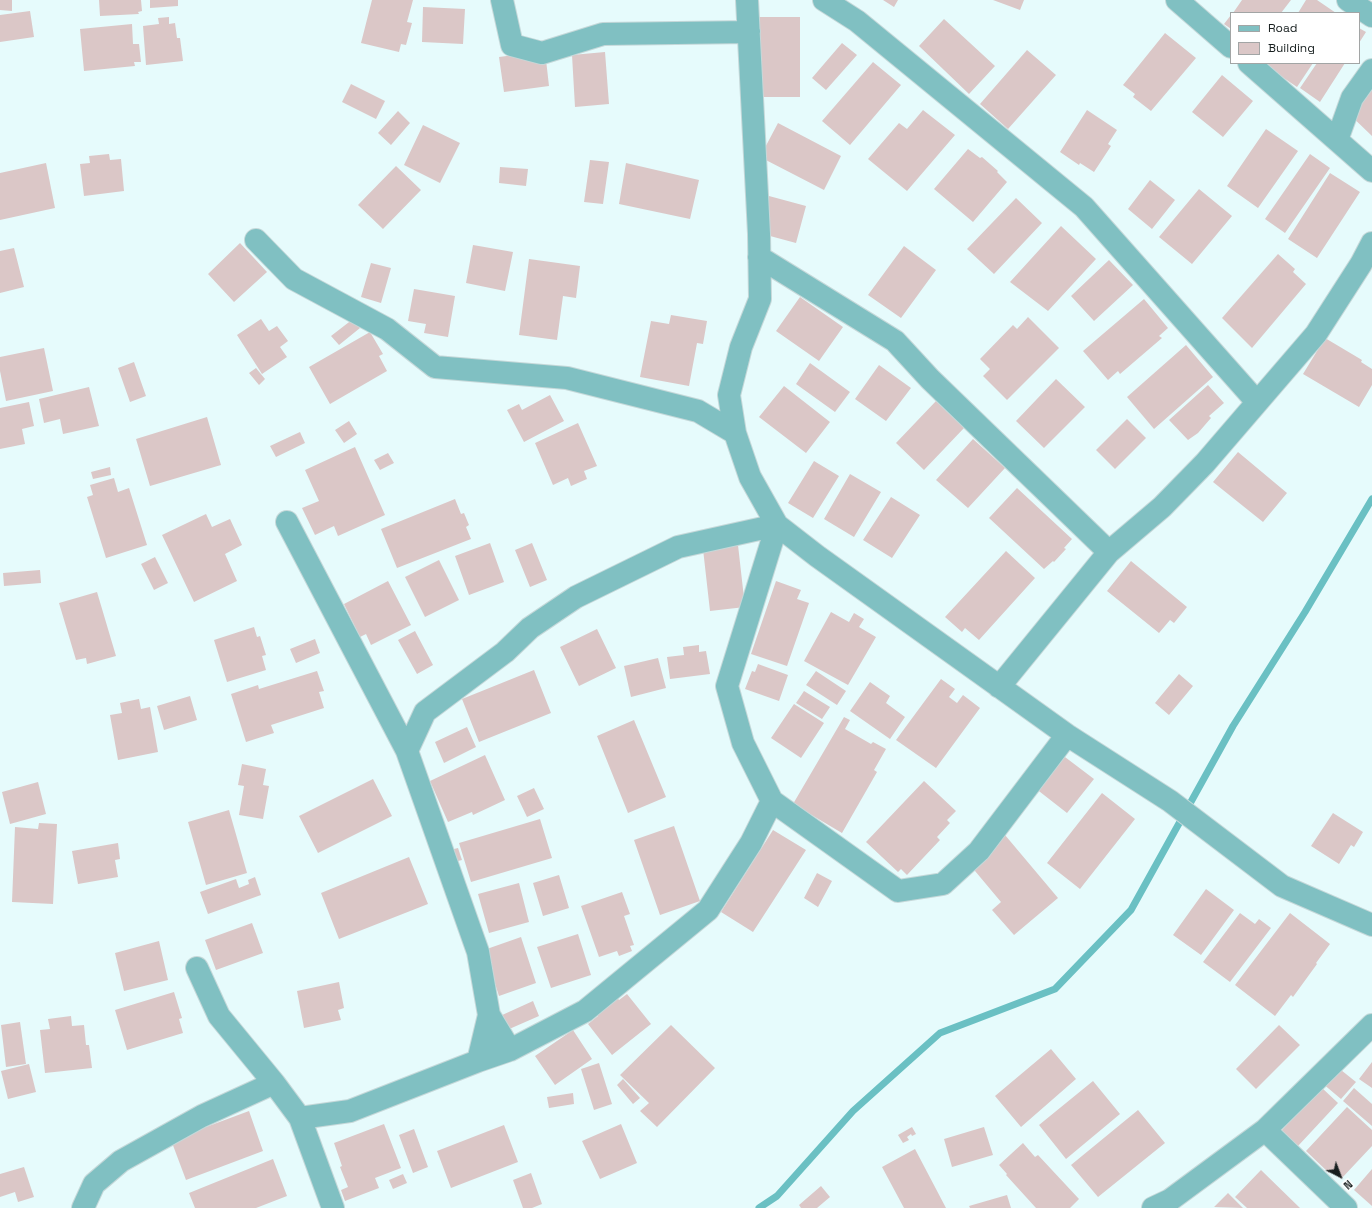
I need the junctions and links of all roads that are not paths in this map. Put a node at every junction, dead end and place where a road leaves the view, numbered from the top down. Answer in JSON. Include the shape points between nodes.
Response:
{"nodes":[{"id":1,"x":502,"y":0,"type":"edge"},
{"id":2,"x":748,"y":0,"type":"edge"},
{"id":3,"x":824,"y":0,"type":"edge"},
{"id":4,"x":1177,"y":0,"type":"edge"},
{"id":5,"x":1348,"y":0,"type":"edge"},
{"id":6,"x":1372,"y":16,"type":"edge"},
{"id":7,"x":749,"y":32,"type":"junction"},
{"id":8,"x":1230,"y":46,"type":"edge"},
{"id":9,"x":1250,"y":64,"type":"edge"},
{"id":10,"x":1372,"y":70,"type":"edge"},
{"id":11,"x":1337,"y":140,"type":"junction"},
{"id":12,"x":1372,"y":171,"type":"edge"},
{"id":13,"x":256,"y":240,"type":"dead end"},
{"id":14,"x":1372,"y":243,"type":"edge"},
{"id":15,"x":759,"y":257,"type":"junction"},
{"id":16,"x":1257,"y":402,"type":"junction"},
{"id":17,"x":735,"y":433,"type":"junction"},
{"id":18,"x":287,"y":522,"type":"dead end"},
{"id":19,"x":777,"y":525,"type":"junction"},
{"id":20,"x":1109,"y":552,"type":"junction"},
{"id":21,"x":999,"y":687,"type":"junction"},
{"id":22,"x":1066,"y":735,"type":"junction"},
{"id":23,"x":407,"y":751,"type":"junction"},
{"id":24,"x":772,"y":801,"type":"junction"},
{"id":25,"x":1372,"y":925,"type":"edge"},
{"id":26,"x":197,"y":968,"type":"dead end"},
{"id":27,"x":490,"y":1015,"type":"junction"},
{"id":28,"x":1372,"y":1025,"type":"edge"},
{"id":29,"x":510,"y":1050,"type":"junction"},
{"id":30,"x":478,"y":1062,"type":"junction"},
{"id":31,"x":274,"y":1083,"type":"junction"},
{"id":32,"x":300,"y":1118,"type":"junction"},
{"id":33,"x":1266,"y":1130,"type":"junction"},
{"id":34,"x":83,"y":1208,"type":"edge"},
{"id":35,"x":333,"y":1208,"type":"edge"},
{"id":36,"x":1153,"y":1208,"type":"edge"},
{"id":37,"x":1346,"y":1208,"type":"edge"}],
"edges":[{"from":1,"to":7,"type":"street","via":[[512,45],[542,53],[603,34]]},
{"from":2,"to":7,"type":"street"},
{"from":3,"to":16,"type":"street","via":[[857,21],[1084,207]]},
{"from":4,"to":8,"type":"street"},
{"from":5,"to":6,"type":"street"},
{"from":7,"to":15,"type":"street"},
{"from":9,"to":11,"type":"street"},
{"from":10,"to":11,"type":"street","via":[[1352,98]]},
{"from":11,"to":12,"type":"street"},
{"from":13,"to":17,"type":"street","via":[[294,279],[387,329],[435,367],[567,378],[698,411]]},
{"from":14,"to":16,"type":"street","via":[[1316,334]]},
{"from":15,"to":17,"type":"street","via":[[760,299],[741,347],[729,395]]},
{"from":15,"to":20,"type":"street","via":[[894,341],[930,380]]},
{"from":16,"to":20,"type":"street","via":[[1173,496]]},
{"from":17,"to":19,"type":"street","via":[[750,477]]},
{"from":18,"to":23,"type":"street"},
{"from":19,"to":21,"type":"street"},
{"from":19,"to":23,"type":"street","via":[[678,547],[576,597],[530,628],[505,652],[425,712]]},
{"from":19,"to":24,"type":"street","via":[[727,686],[743,743]]},
{"from":20,"to":21,"type":"street"},
{"from":21,"to":22,"type":"street"},
{"from":22,"to":24,"type":"street","via":[[979,851],[943,884],[898,891]]},
{"from":22,"to":25,"type":"street","via":[[1170,802],[1282,886]]},
{"from":23,"to":27,"type":"street","via":[[478,952]]},
{"from":24,"to":29,"type":"street","via":[[751,843],[708,910],[585,1011]]},
{"from":26,"to":31,"type":"street","via":[[219,1016]]},
{"from":27,"to":29,"type":"street"},
{"from":27,"to":30,"type":"street"},
{"from":28,"to":33,"type":"street"},
{"from":29,"to":30,"type":"street"},
{"from":30,"to":32,"type":"street","via":[[350,1111]]},
{"from":31,"to":32,"type":"street"},
{"from":31,"to":34,"type":"street","via":[[202,1116],[121,1161],[94,1184]]},
{"from":32,"to":35,"type":"street"},
{"from":33,"to":36,"type":"street","via":[[1170,1200]]},
{"from":33,"to":37,"type":"street"}]}
